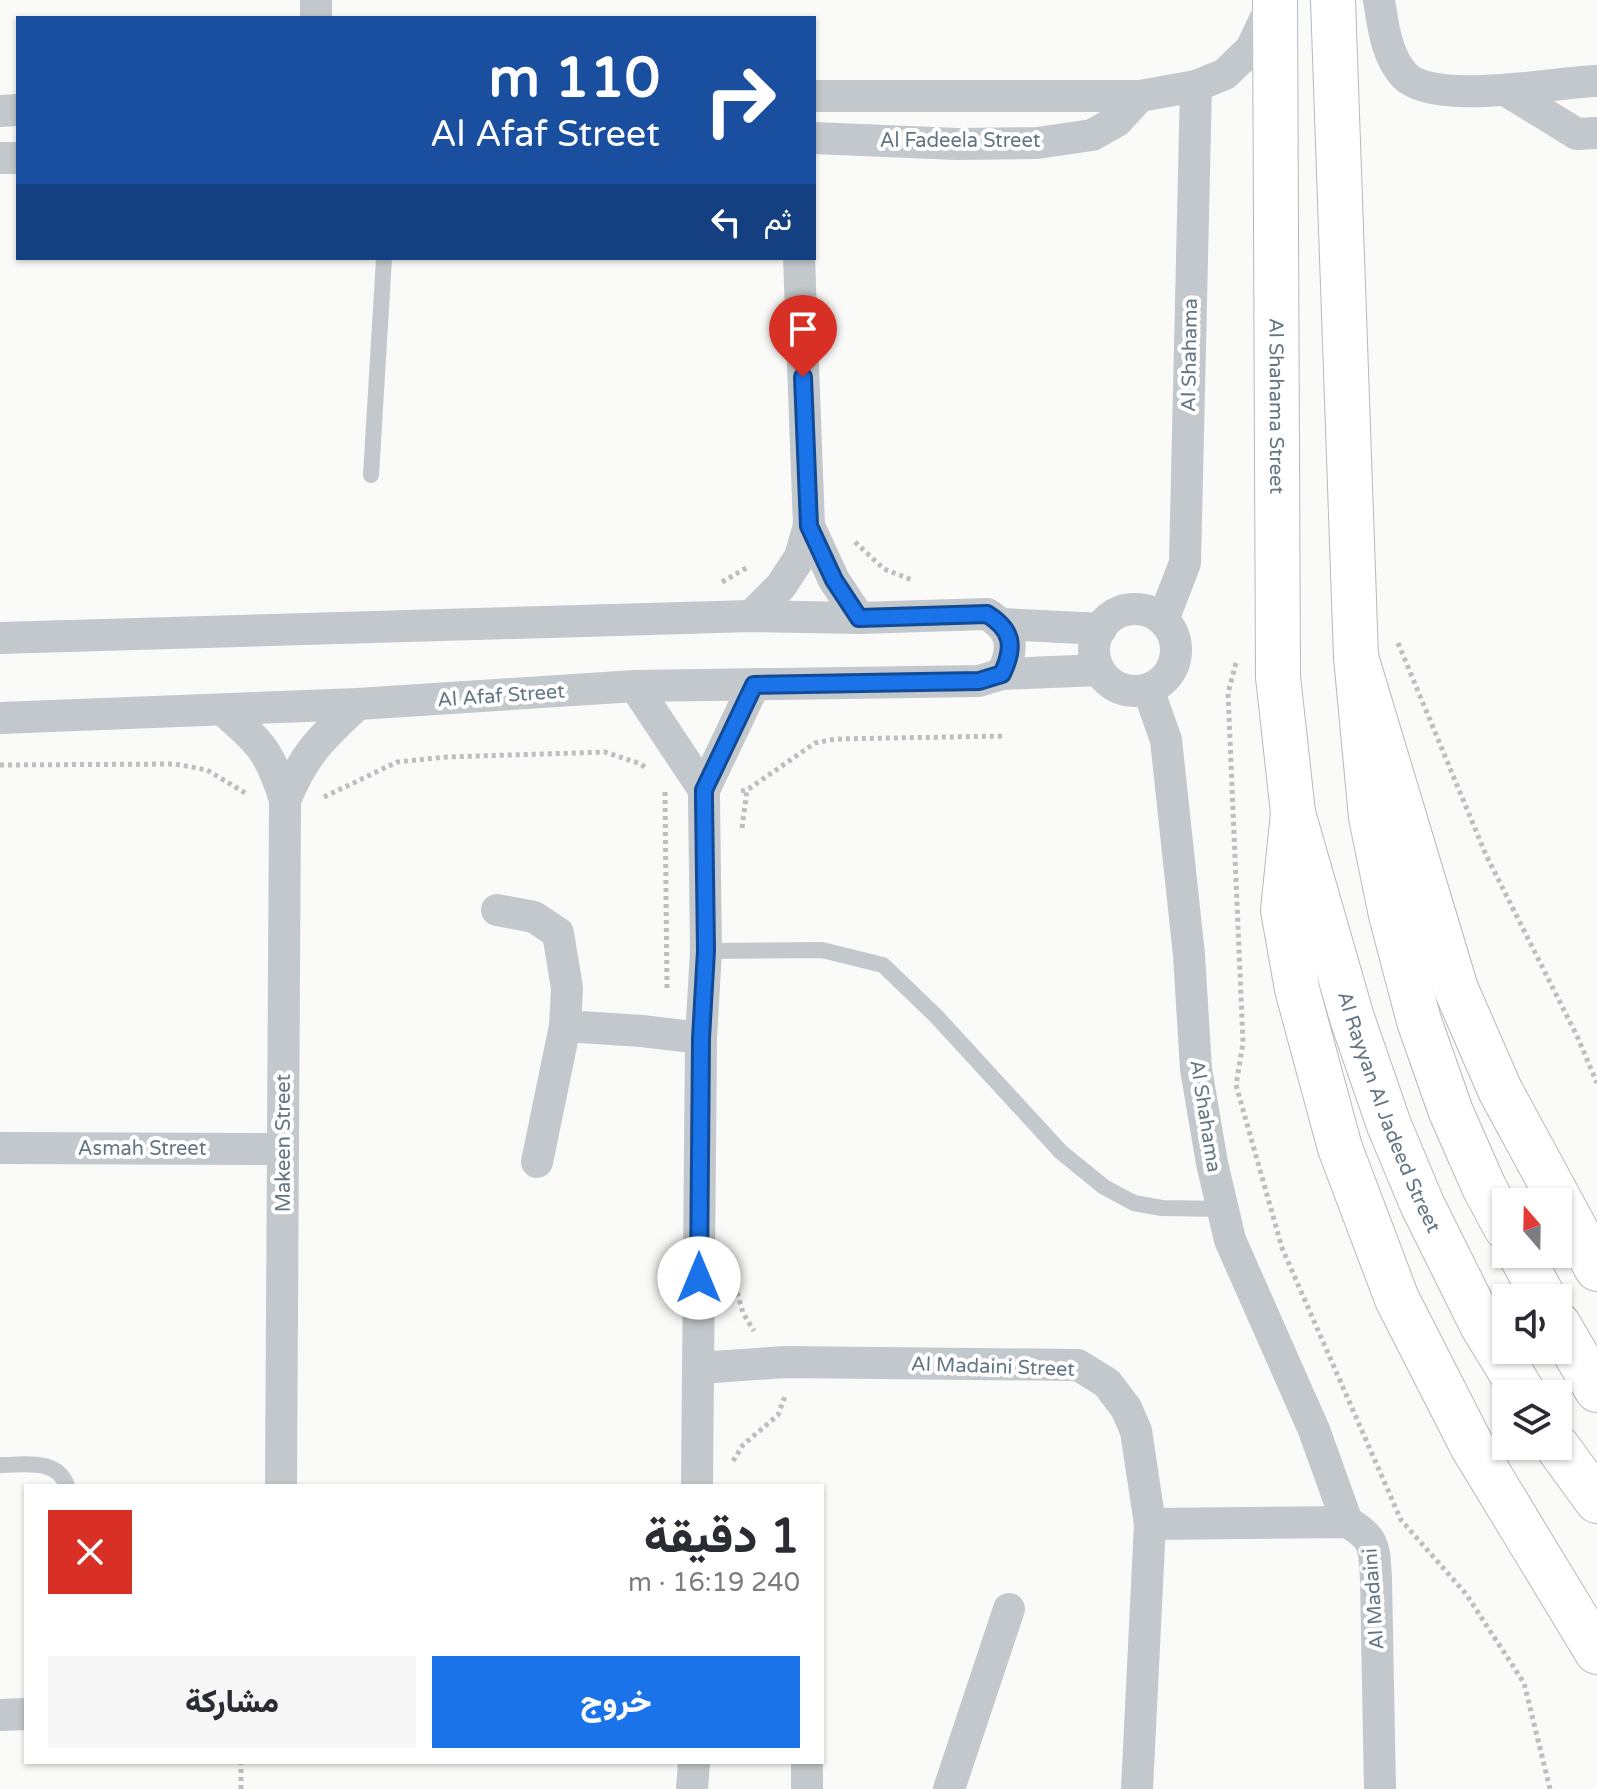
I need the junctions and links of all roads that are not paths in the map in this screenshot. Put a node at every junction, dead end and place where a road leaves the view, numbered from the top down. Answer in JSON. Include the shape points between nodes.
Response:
{"nodes":[{"id":1,"x":1274,"y":0,"type":"edge"},
{"id":2,"x":1333,"y":0,"type":"edge"},
{"id":3,"x":1379,"y":0,"type":"edge"},
{"id":4,"x":1597,"y":81,"type":"edge"},
{"id":5,"x":1196,"y":86,"type":"junction"},
{"id":6,"x":1507,"y":91,"type":"junction"},
{"id":7,"x":816,"y":96,"type":"edge"},
{"id":8,"x":1140,"y":96,"type":"junction"},
{"id":9,"x":1597,"y":133,"type":"edge"},
{"id":10,"x":816,"y":138,"type":"edge"},
{"id":11,"x":384,"y":260,"type":"edge"},
{"id":12,"x":799,"y":260,"type":"edge"},
{"id":13,"x":371,"y":475,"type":"dead end"},
{"id":14,"x":809,"y":526,"type":"junction"},
{"id":15,"x":751,"y":616,"type":"junction"},
{"id":16,"x":859,"y":618,"type":"junction"},
{"id":17,"x":1163,"y":620,"type":"junction"},
{"id":18,"x":1003,"y":624,"type":"junction"},
{"id":19,"x":1101,"y":629,"type":"junction"},
{"id":20,"x":0,"y":638,"type":"edge"},
{"id":21,"x":1356,"y":657,"type":"junction"},
{"id":22,"x":1099,"y":670,"type":"junction"},
{"id":23,"x":1002,"y":674,"type":"junction"},
{"id":24,"x":754,"y":685,"type":"junction"},
{"id":25,"x":635,"y":686,"type":"junction"},
{"id":26,"x":1148,"y":689,"type":"junction"},
{"id":27,"x":358,"y":704,"type":"junction"},
{"id":28,"x":224,"y":711,"type":"junction"},
{"id":29,"x":0,"y":718,"type":"edge"},
{"id":30,"x":704,"y":795,"type":"junction"},
{"id":31,"x":285,"y":805,"type":"junction"},
{"id":32,"x":1293,"y":813,"type":"junction"},
{"id":33,"x":497,"y":910,"type":"dead end"},
{"id":34,"x":706,"y":951,"type":"junction"},
{"id":35,"x":565,"y":1026,"type":"junction"},
{"id":36,"x":701,"y":1038,"type":"junction"},
{"id":37,"x":0,"y":1148,"type":"edge"},
{"id":38,"x":283,"y":1149,"type":"junction"},
{"id":39,"x":537,"y":1162,"type":"dead end"},
{"id":40,"x":1492,"y":1202,"type":"edge"},
{"id":41,"x":1223,"y":1209,"type":"junction"},
{"id":42,"x":1597,"y":1269,"type":"edge"},
{"id":43,"x":1572,"y":1348,"type":"edge"},
{"id":44,"x":699,"y":1368,"type":"junction"},
{"id":45,"x":1515,"y":1380,"type":"edge"},
{"id":46,"x":1597,"y":1390,"type":"edge"},
{"id":47,"x":1567,"y":1460,"type":"edge"},
{"id":48,"x":0,"y":1465,"type":"edge"},
{"id":49,"x":66,"y":1484,"type":"edge"},
{"id":50,"x":281,"y":1484,"type":"edge"},
{"id":51,"x":697,"y":1484,"type":"edge"},
{"id":52,"x":1597,"y":1501,"type":"edge"},
{"id":53,"x":1347,"y":1522,"type":"junction"},
{"id":54,"x":1150,"y":1524,"type":"junction"},
{"id":55,"x":1009,"y":1609,"type":"dead end"},
{"id":56,"x":1597,"y":1652,"type":"edge"},
{"id":57,"x":24,"y":1714,"type":"edge"},
{"id":58,"x":0,"y":1715,"type":"edge"},
{"id":59,"x":694,"y":1764,"type":"edge"},
{"id":60,"x":807,"y":1764,"type":"edge"},
{"id":61,"x":692,"y":1789,"type":"edge"},
{"id":62,"x":807,"y":1789,"type":"edge"},
{"id":63,"x":949,"y":1789,"type":"edge"},
{"id":64,"x":1137,"y":1789,"type":"edge"},
{"id":65,"x":1380,"y":1789,"type":"edge"}],
"edges":[{"from":1,"to":5,"type":"street","via":[[1251,49],[1225,74]]},
{"from":1,"to":32,"type":"main road","name":"Al Shahama Street","via":[[1278,677]]},
{"from":2,"to":21,"type":"main road"},
{"from":3,"to":6,"type":"street","via":[[1385,36],[1406,77],[1437,90]]},
{"from":4,"to":6,"type":"street"},
{"from":5,"to":8,"type":"street"},
{"from":5,"to":17,"type":"street","name":"Al Shahama","via":[[1185,563]]},
{"from":6,"to":9,"type":"street","via":[[1577,134]]},
{"from":7,"to":8,"type":"street"},
{"from":8,"to":10,"type":"street","name":"Al Fadeela Street","via":[[1117,121],[1092,135],[1037,143]]},
{"from":11,"to":13,"type":"lane"},
{"from":12,"to":14,"type":"street"},
{"from":14,"to":15,"type":"street","via":[[800,557]]},
{"from":14,"to":16,"type":"street"},
{"from":15,"to":16,"type":"street"},
{"from":15,"to":20,"type":"street"},
{"from":16,"to":18,"type":"street","via":[[987,614]]},
{"from":17,"to":19,"type":"street","via":[[1151,612],[1123,611]]},
{"from":17,"to":26,"type":"street","via":[[1172,631],[1175,659],[1170,672]]},
{"from":18,"to":19,"type":"street"},
{"from":18,"to":23,"type":"street","via":[[1011,643]]},
{"from":19,"to":22,"type":"street","via":[[1095,642]]},
{"from":21,"to":40,"type":"main road","via":[[1371,817],[1391,915],[1419,1021],[1451,1112]]},
{"from":21,"to":42,"type":"main road","via":[[1456,989],[1500,1090]]},
{"from":22,"to":23,"type":"street","name":"Al Afaf Street"},
{"from":22,"to":26,"type":"street","via":[[1120,688]]},
{"from":23,"to":24,"type":"street","name":"Al Afaf Street","via":[[979,681]]},
{"from":24,"to":25,"type":"street","name":"Al Afaf Street"},
{"from":24,"to":30,"type":"street"},
{"from":25,"to":27,"type":"street","name":"Al Afaf Street"},
{"from":25,"to":30,"type":"street"},
{"from":26,"to":41,"type":"street","name":"Al Shahama","via":[[1166,740],[1196,1069]]},
{"from":27,"to":28,"type":"street","name":"Al Afaf Street"},
{"from":27,"to":31,"type":"street","name":"Makeen Street","via":[[321,737],[300,766]]},
{"from":28,"to":29,"type":"street","name":"Al Afaf Street"},
{"from":28,"to":31,"type":"street","name":"Makeen Street","via":[[259,741],[275,768]]},
{"from":30,"to":34,"type":"street"},
{"from":31,"to":38,"type":"street","name":"Makeen Street"},
{"from":32,"to":45,"type":"main road","name":"Al Rayyan Al Jadeed Street","via":[[1389,1125],[1482,1325]]},
{"from":32,"to":56,"type":"main road","via":[[1283,910],[1297,989],[1340,1148],[1397,1299],[1458,1419]]},
{"from":33,"to":35,"type":"street","via":[[534,917],[558,933],[567,988]]},
{"from":34,"to":36,"type":"street"},
{"from":34,"to":41,"type":"lane","via":[[822,950],[883,965],[1061,1152],[1104,1187],[1134,1203]]},
{"from":35,"to":36,"type":"street"},
{"from":35,"to":39,"type":"street"},
{"from":36,"to":44,"type":"street"},
{"from":37,"to":38,"type":"street","name":"Asmah Street"},
{"from":38,"to":50,"type":"street","name":"Makeen Street"},
{"from":41,"to":53,"type":"street","name":"Al Shahama","via":[[1230,1240],[1314,1430]]},
{"from":43,"to":46,"type":"main road"},
{"from":44,"to":51,"type":"street"},
{"from":44,"to":54,"type":"street","name":"Al Madaini Street","via":[[785,1362],[1078,1365],[1107,1383],[1126,1408],[1136,1431]]},
{"from":47,"to":52,"type":"main road"},
{"from":48,"to":49,"type":"lane","via":[[56,1468]]},
{"from":53,"to":54,"type":"street","name":"Al Madaini"},
{"from":53,"to":65,"type":"street","name":"Al Madaini","via":[[1364,1531],[1374,1546]]},
{"from":54,"to":64,"type":"street","name":"Al Madaini Street"},
{"from":55,"to":63,"type":"street"},
{"from":57,"to":58,"type":"street"},
{"from":59,"to":61,"type":"street"},
{"from":60,"to":62,"type":"street"}]}
